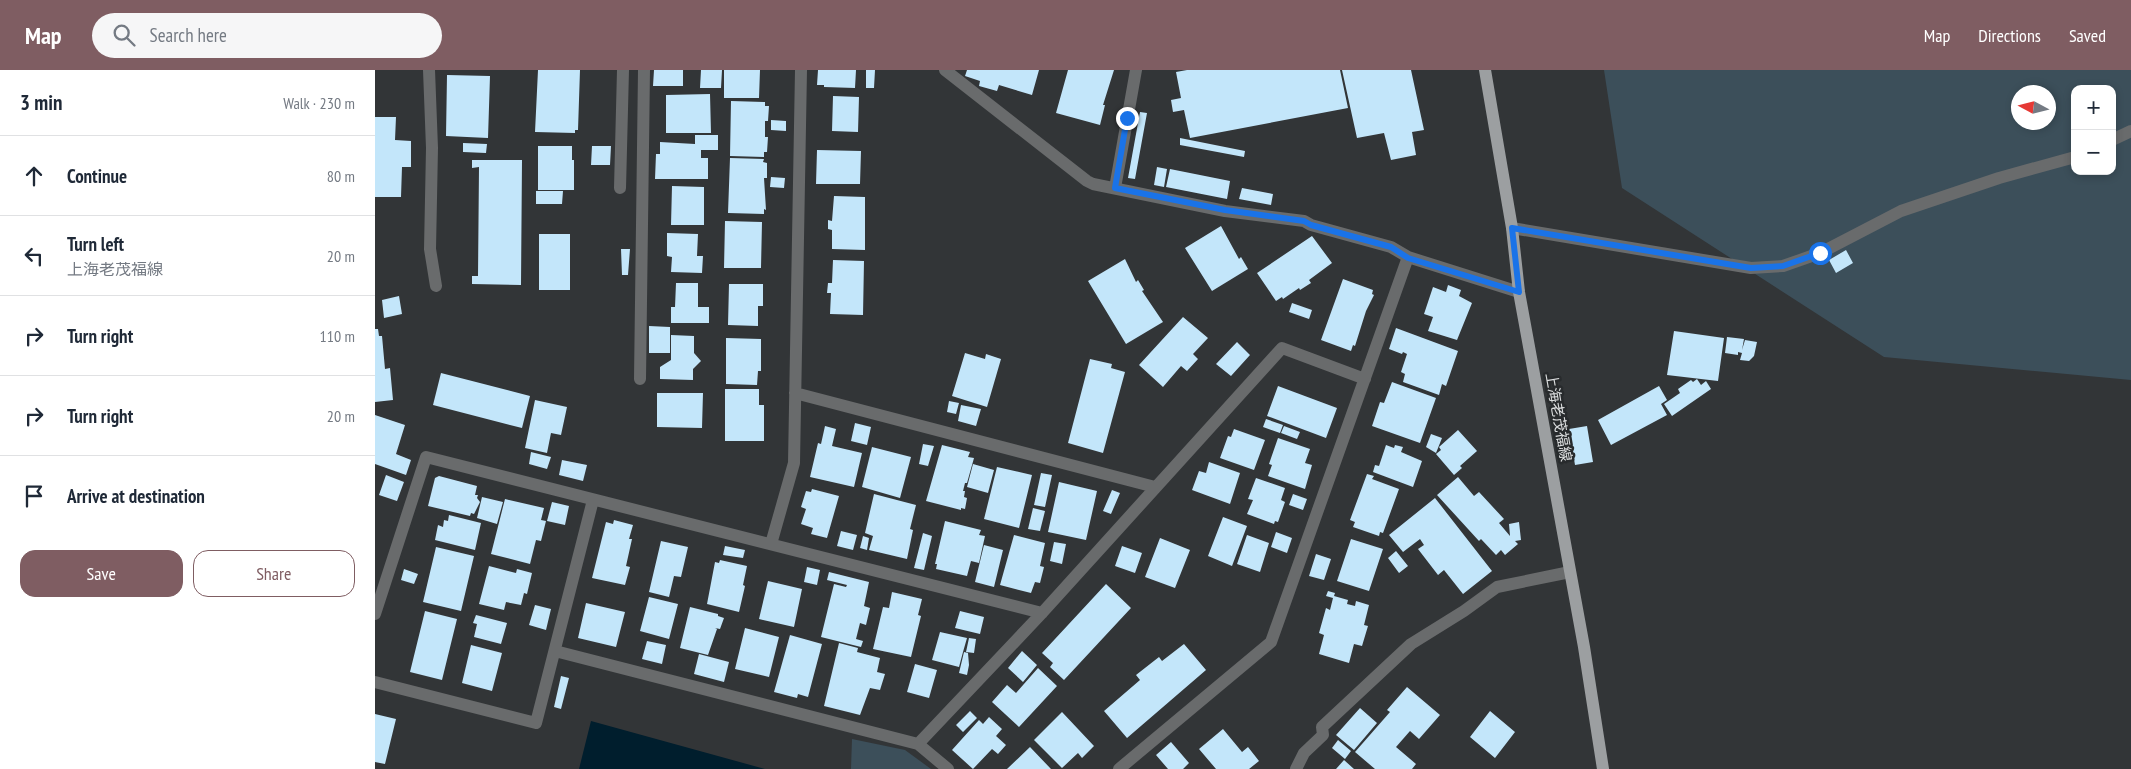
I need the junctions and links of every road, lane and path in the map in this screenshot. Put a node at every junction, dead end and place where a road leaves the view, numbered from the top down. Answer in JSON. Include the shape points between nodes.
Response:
{"nodes":[{"id":1,"x":429,"y":70,"type":"edge"},
{"id":2,"x":623,"y":70,"type":"edge"},
{"id":3,"x":644,"y":70,"type":"edge"},
{"id":4,"x":801,"y":70,"type":"edge"},
{"id":5,"x":945,"y":70,"type":"edge"},
{"id":6,"x":1136,"y":70,"type":"edge"},
{"id":7,"x":1485,"y":70,"type":"edge"},
{"id":8,"x":2131,"y":131,"type":"edge"},
{"id":9,"x":2116,"y":138,"type":"edge"},
{"id":10,"x":2071,"y":158,"type":"edge"},
{"id":11,"x":620,"y":188,"type":"dead end"},
{"id":12,"x":1115,"y":188,"type":"junction"},
{"id":13,"x":1512,"y":228,"type":"junction"},
{"id":14,"x":1408,"y":258,"type":"junction"},
{"id":15,"x":435,"y":286,"type":"dead end"},
{"id":16,"x":1519,"y":292,"type":"junction"},
{"id":17,"x":640,"y":379,"type":"dead end"},
{"id":18,"x":1365,"y":379,"type":"junction"},
{"id":19,"x":795,"y":393,"type":"junction"},
{"id":20,"x":1155,"y":487,"type":"junction"},
{"id":21,"x":593,"y":500,"type":"junction"},
{"id":22,"x":771,"y":544,"type":"junction"},
{"id":23,"x":1571,"y":572,"type":"junction"},
{"id":24,"x":1042,"y":613,"type":"junction"},
{"id":25,"x":375,"y":614,"type":"edge"},
{"id":26,"x":555,"y":651,"type":"junction"},
{"id":27,"x":375,"y":682,"type":"edge"},
{"id":28,"x":918,"y":744,"type":"junction"},
{"id":29,"x":949,"y":769,"type":"edge"},
{"id":30,"x":1119,"y":769,"type":"edge"},
{"id":31,"x":1296,"y":769,"type":"edge"},
{"id":32,"x":1603,"y":769,"type":"edge"}],
"edges":[{"from":1,"to":15,"type":"street","via":[[432,148],[430,249]]},
{"from":2,"to":11,"type":"street"},
{"from":3,"to":17,"type":"street"},
{"from":4,"to":19,"type":"street"},
{"from":5,"to":12,"type":"street","via":[[1087,181]]},
{"from":6,"to":12,"type":"street"},
{"from":7,"to":13,"type":"main road","name":"上海老茂福線"},
{"from":8,"to":9,"type":"street"},
{"from":10,"to":13,"type":"street","via":[[1901,211],[1820,253],[1783,266],[1751,268]]},
{"from":12,"to":14,"type":"street","via":[[1225,210],[1304,221],[1391,247]]},
{"from":13,"to":16,"type":"main road","name":"上海老茂福線"},
{"from":14,"to":16,"type":"street"},
{"from":14,"to":18,"type":"street"},
{"from":16,"to":23,"type":"main road","name":"上海老茂福線"},
{"from":18,"to":20,"type":"street","via":[[1282,348]]},
{"from":18,"to":30,"type":"street","via":[[1271,642]]},
{"from":19,"to":20,"type":"street"},
{"from":19,"to":22,"type":"street","via":[[794,462]]},
{"from":20,"to":24,"type":"street"},
{"from":21,"to":22,"type":"street"},
{"from":21,"to":25,"type":"street","via":[[426,457]]},
{"from":21,"to":26,"type":"street"},
{"from":22,"to":24,"type":"street"},
{"from":23,"to":31,"type":"street","via":[[1497,587],[1411,644],[1322,727],[1323,735],[1304,753]]},
{"from":23,"to":32,"type":"main road","name":"上海老茂福線"},
{"from":24,"to":28,"type":"street"},
{"from":26,"to":27,"type":"street","via":[[536,723]]},
{"from":26,"to":28,"type":"street"},
{"from":28,"to":29,"type":"street"}]}
